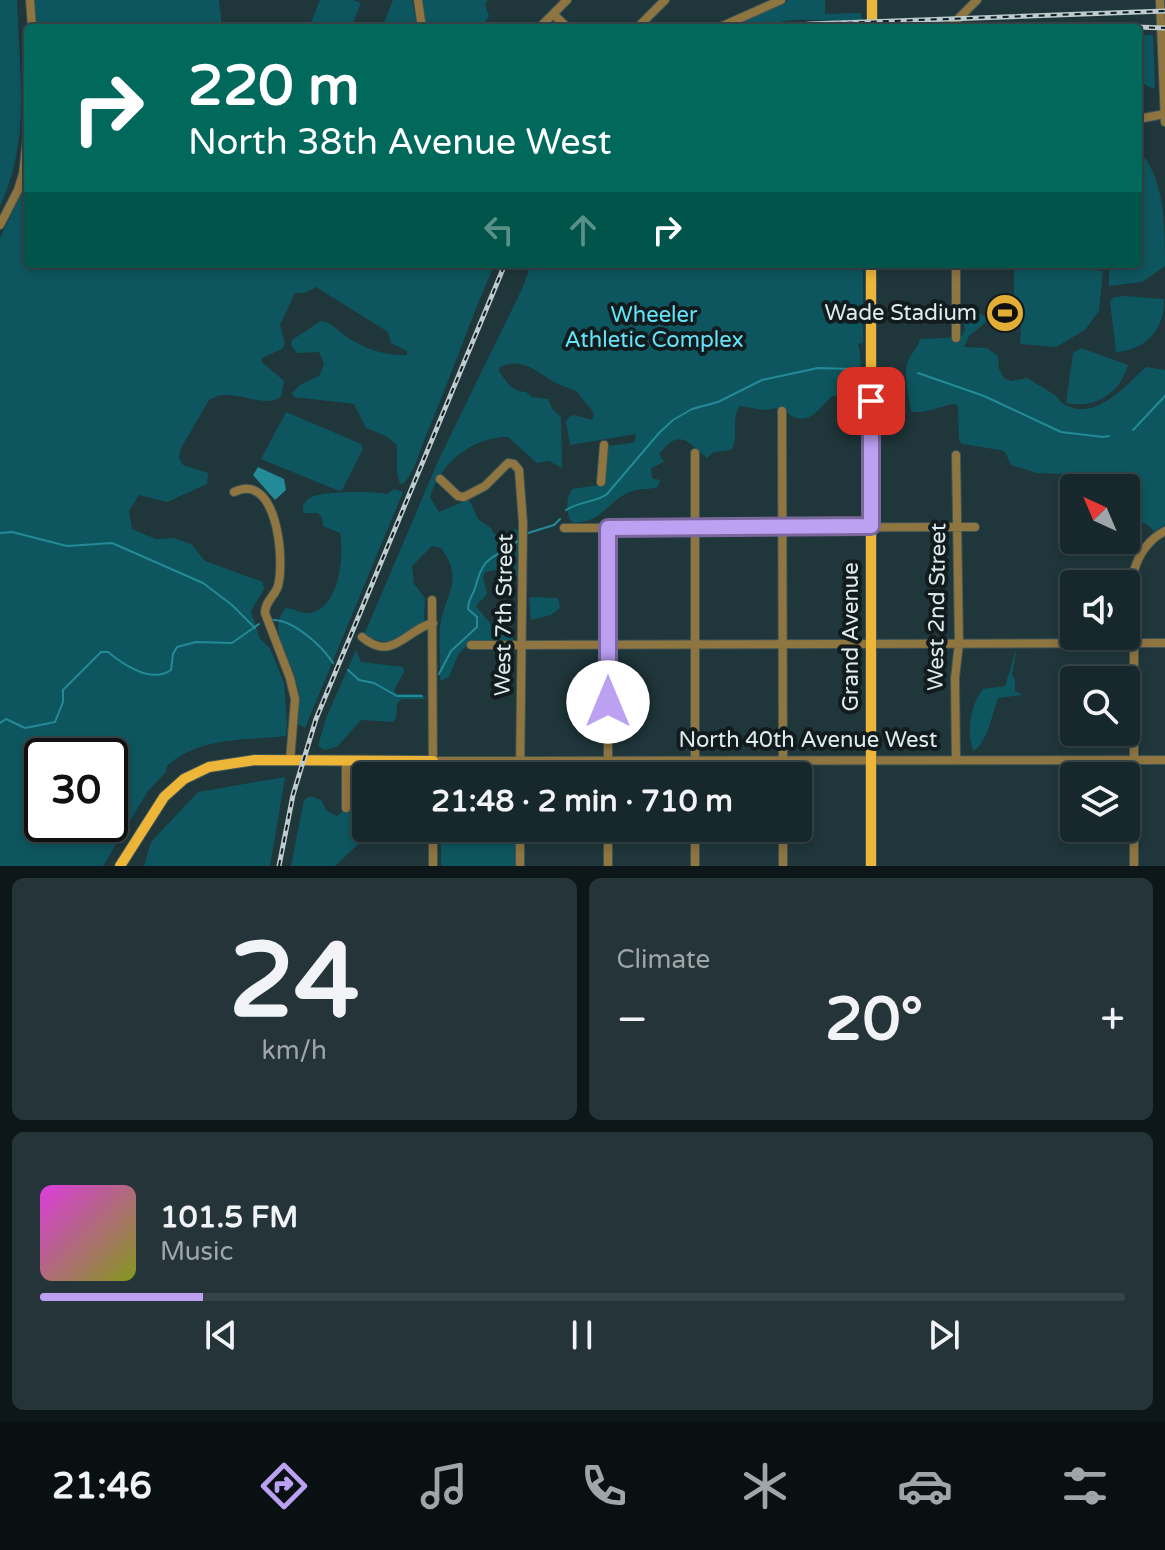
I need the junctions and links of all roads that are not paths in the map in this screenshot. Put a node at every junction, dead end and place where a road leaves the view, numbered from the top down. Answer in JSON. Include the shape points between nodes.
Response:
{"nodes":[{"id":1,"x":30,"y":0,"type":"edge"},
{"id":2,"x":418,"y":0,"type":"edge"},
{"id":3,"x":567,"y":0,"type":"edge"},
{"id":4,"x":665,"y":0,"type":"edge"},
{"id":5,"x":781,"y":0,"type":"edge"},
{"id":6,"x":872,"y":0,"type":"edge"},
{"id":7,"x":1160,"y":0,"type":"edge"},
{"id":8,"x":976,"y":1,"type":"edge"},
{"id":9,"x":553,"y":14,"type":"junction"},
{"id":10,"x":32,"y":24,"type":"edge"},
{"id":11,"x":421,"y":24,"type":"edge"},
{"id":12,"x":543,"y":24,"type":"edge"},
{"id":13,"x":564,"y":24,"type":"edge"},
{"id":14,"x":641,"y":24,"type":"edge"},
{"id":15,"x":727,"y":24,"type":"edge"},
{"id":16,"x":872,"y":24,"type":"edge"},
{"id":17,"x":953,"y":24,"type":"edge"},
{"id":18,"x":1165,"y":114,"type":"edge"},
{"id":19,"x":1142,"y":118,"type":"edge"},
{"id":20,"x":1165,"y":122,"type":"edge"},
{"id":21,"x":24,"y":153,"type":"edge"},
{"id":22,"x":0,"y":225,"type":"edge"},
{"id":23,"x":871,"y":268,"type":"edge"},
{"id":24,"x":956,"y":268,"type":"edge"},
{"id":25,"x":956,"y":338,"type":"dead end"},
{"id":26,"x":782,"y":411,"type":"dead end"},
{"id":27,"x":604,"y":445,"type":"dead end"},
{"id":28,"x":695,"y":453,"type":"dead end"},
{"id":29,"x":956,"y":455,"type":"dead end"},
{"id":30,"x":440,"y":479,"type":"dead end"},
{"id":31,"x":601,"y":482,"type":"dead end"},
{"id":32,"x":234,"y":492,"type":"dead end"},
{"id":33,"x":871,"y":526,"type":"junction"},
{"id":34,"x":782,"y":527,"type":"junction"},
{"id":35,"x":956,"y":527,"type":"junction"},
{"id":36,"x":975,"y":527,"type":"dead end"},
{"id":37,"x":564,"y":528,"type":"dead end"},
{"id":38,"x":608,"y":528,"type":"junction"},
{"id":39,"x":694,"y":528,"type":"junction"},
{"id":40,"x":1165,"y":531,"type":"edge"},
{"id":41,"x":1135,"y":570,"type":"edge"},
{"id":42,"x":432,"y":600,"type":"dead end"},
{"id":43,"x":433,"y":623,"type":"junction"},
{"id":44,"x":362,"y":637,"type":"dead end"},
{"id":45,"x":959,"y":643,"type":"junction"},
{"id":46,"x":1060,"y":643,"type":"edge"},
{"id":47,"x":1140,"y":643,"type":"edge"},
{"id":48,"x":1165,"y":643,"type":"edge"},
{"id":49,"x":520,"y":644,"type":"junction"},
{"id":50,"x":607,"y":644,"type":"junction"},
{"id":51,"x":695,"y":644,"type":"junction"},
{"id":52,"x":783,"y":644,"type":"junction"},
{"id":53,"x":872,"y":644,"type":"junction"},
{"id":54,"x":471,"y":645,"type":"dead end"},
{"id":55,"x":1134,"y":650,"type":"edge"},
{"id":56,"x":520,"y":760,"type":"junction"},
{"id":57,"x":608,"y":760,"type":"junction"},
{"id":58,"x":783,"y":760,"type":"junction"},
{"id":59,"x":871,"y":760,"type":"junction"},
{"id":60,"x":956,"y":760,"type":"junction"},
{"id":61,"x":1134,"y":760,"type":"junction"},
{"id":62,"x":1165,"y":760,"type":"edge"},
{"id":63,"x":290,"y":761,"type":"junction"},
{"id":64,"x":346,"y":761,"type":"junction"},
{"id":65,"x":433,"y":761,"type":"junction"},
{"id":66,"x":695,"y":761,"type":"junction"},
{"id":67,"x":346,"y":808,"type":"dead end"},
{"id":68,"x":433,"y":842,"type":"edge"},
{"id":69,"x":520,"y":842,"type":"edge"},
{"id":70,"x":608,"y":842,"type":"edge"},
{"id":71,"x":695,"y":842,"type":"edge"},
{"id":72,"x":783,"y":842,"type":"edge"},
{"id":73,"x":120,"y":866,"type":"edge"},
{"id":74,"x":433,"y":866,"type":"edge"},
{"id":75,"x":520,"y":866,"type":"edge"},
{"id":76,"x":608,"y":866,"type":"edge"},
{"id":77,"x":695,"y":866,"type":"edge"},
{"id":78,"x":783,"y":866,"type":"edge"},
{"id":79,"x":871,"y":866,"type":"edge"},
{"id":80,"x":1134,"y":866,"type":"edge"}],
"edges":[{"from":1,"to":10,"type":"street"},
{"from":2,"to":11,"type":"street"},
{"from":3,"to":9,"type":"street"},
{"from":4,"to":14,"type":"street"},
{"from":5,"to":15,"type":"street"},
{"from":6,"to":16,"type":"main road"},
{"from":7,"to":18,"type":"street"},
{"from":8,"to":17,"type":"street"},
{"from":9,"to":12,"type":"street"},
{"from":9,"to":13,"type":"street"},
{"from":18,"to":19,"type":"street"},
{"from":18,"to":20,"type":"street"},
{"from":21,"to":22,"type":"street","via":[[19,186]]},
{"from":23,"to":33,"type":"main road","name":"Grand Avenue"},
{"from":24,"to":25,"type":"street"},
{"from":26,"to":34,"type":"street"},
{"from":27,"to":31,"type":"street"},
{"from":28,"to":39,"type":"street"},
{"from":29,"to":35,"type":"street","name":"West 2nd Street"},
{"from":30,"to":49,"type":"street","name":"West 7th Street","via":[[458,496],[469,497],[508,463],[520,473]]},
{"from":32,"to":63,"type":"street","via":[[256,490],[272,510],[280,564],[277,589],[265,613],[295,699]]},
{"from":33,"to":34,"type":"street"},
{"from":33,"to":35,"type":"street"},
{"from":33,"to":53,"type":"main road","name":"Grand Avenue"},
{"from":34,"to":39,"type":"street"},
{"from":34,"to":52,"type":"street"},
{"from":35,"to":36,"type":"street"},
{"from":35,"to":45,"type":"street","name":"West 2nd Street"},
{"from":37,"to":38,"type":"street"},
{"from":38,"to":39,"type":"street"},
{"from":38,"to":50,"type":"street"},
{"from":39,"to":51,"type":"street"},
{"from":40,"to":41,"type":"street","via":[[1147,544]]},
{"from":42,"to":43,"type":"street"},
{"from":43,"to":44,"type":"street","via":[[399,644],[376,646]]},
{"from":43,"to":65,"type":"street"},
{"from":45,"to":46,"type":"street"},
{"from":45,"to":53,"type":"street"},
{"from":45,"to":60,"type":"street","name":"West 2nd Street"},
{"from":47,"to":48,"type":"street"},
{"from":49,"to":50,"type":"street"},
{"from":49,"to":54,"type":"street"},
{"from":49,"to":56,"type":"street","name":"West 7th Street"},
{"from":50,"to":51,"type":"street"},
{"from":50,"to":57,"type":"street"},
{"from":51,"to":52,"type":"street"},
{"from":51,"to":66,"type":"street"},
{"from":52,"to":53,"type":"street"},
{"from":52,"to":58,"type":"street"},
{"from":53,"to":59,"type":"main road","name":"Grand Avenue"},
{"from":55,"to":61,"type":"street"},
{"from":56,"to":57,"type":"street","name":"North 40th Avenue West"},
{"from":56,"to":65,"type":"street","name":"North 40th Avenue West"},
{"from":57,"to":66,"type":"street","name":"North 40th Avenue West"},
{"from":58,"to":59,"type":"street","name":"North 40th Avenue West"},
{"from":58,"to":66,"type":"street","name":"North 40th Avenue West"},
{"from":59,"to":60,"type":"street","name":"North 40th Avenue West"},
{"from":59,"to":79,"type":"main road","name":"Grand Avenue"},
{"from":60,"to":61,"type":"street","name":"North 40th Avenue West"},
{"from":61,"to":62,"type":"street","name":"North 40th Avenue West"},
{"from":61,"to":80,"type":"street"},
{"from":63,"to":64,"type":"main road","name":"North 40th Avenue West"},
{"from":63,"to":73,"type":"main road","name":"North 40th Avenue West","via":[[220,764],[184,779],[164,797]]},
{"from":64,"to":65,"type":"main road","name":"North 40th Avenue West"},
{"from":64,"to":67,"type":"street"},
{"from":68,"to":74,"type":"street"},
{"from":69,"to":75,"type":"street"},
{"from":70,"to":76,"type":"street"},
{"from":71,"to":77,"type":"street"},
{"from":72,"to":78,"type":"street"}]}
